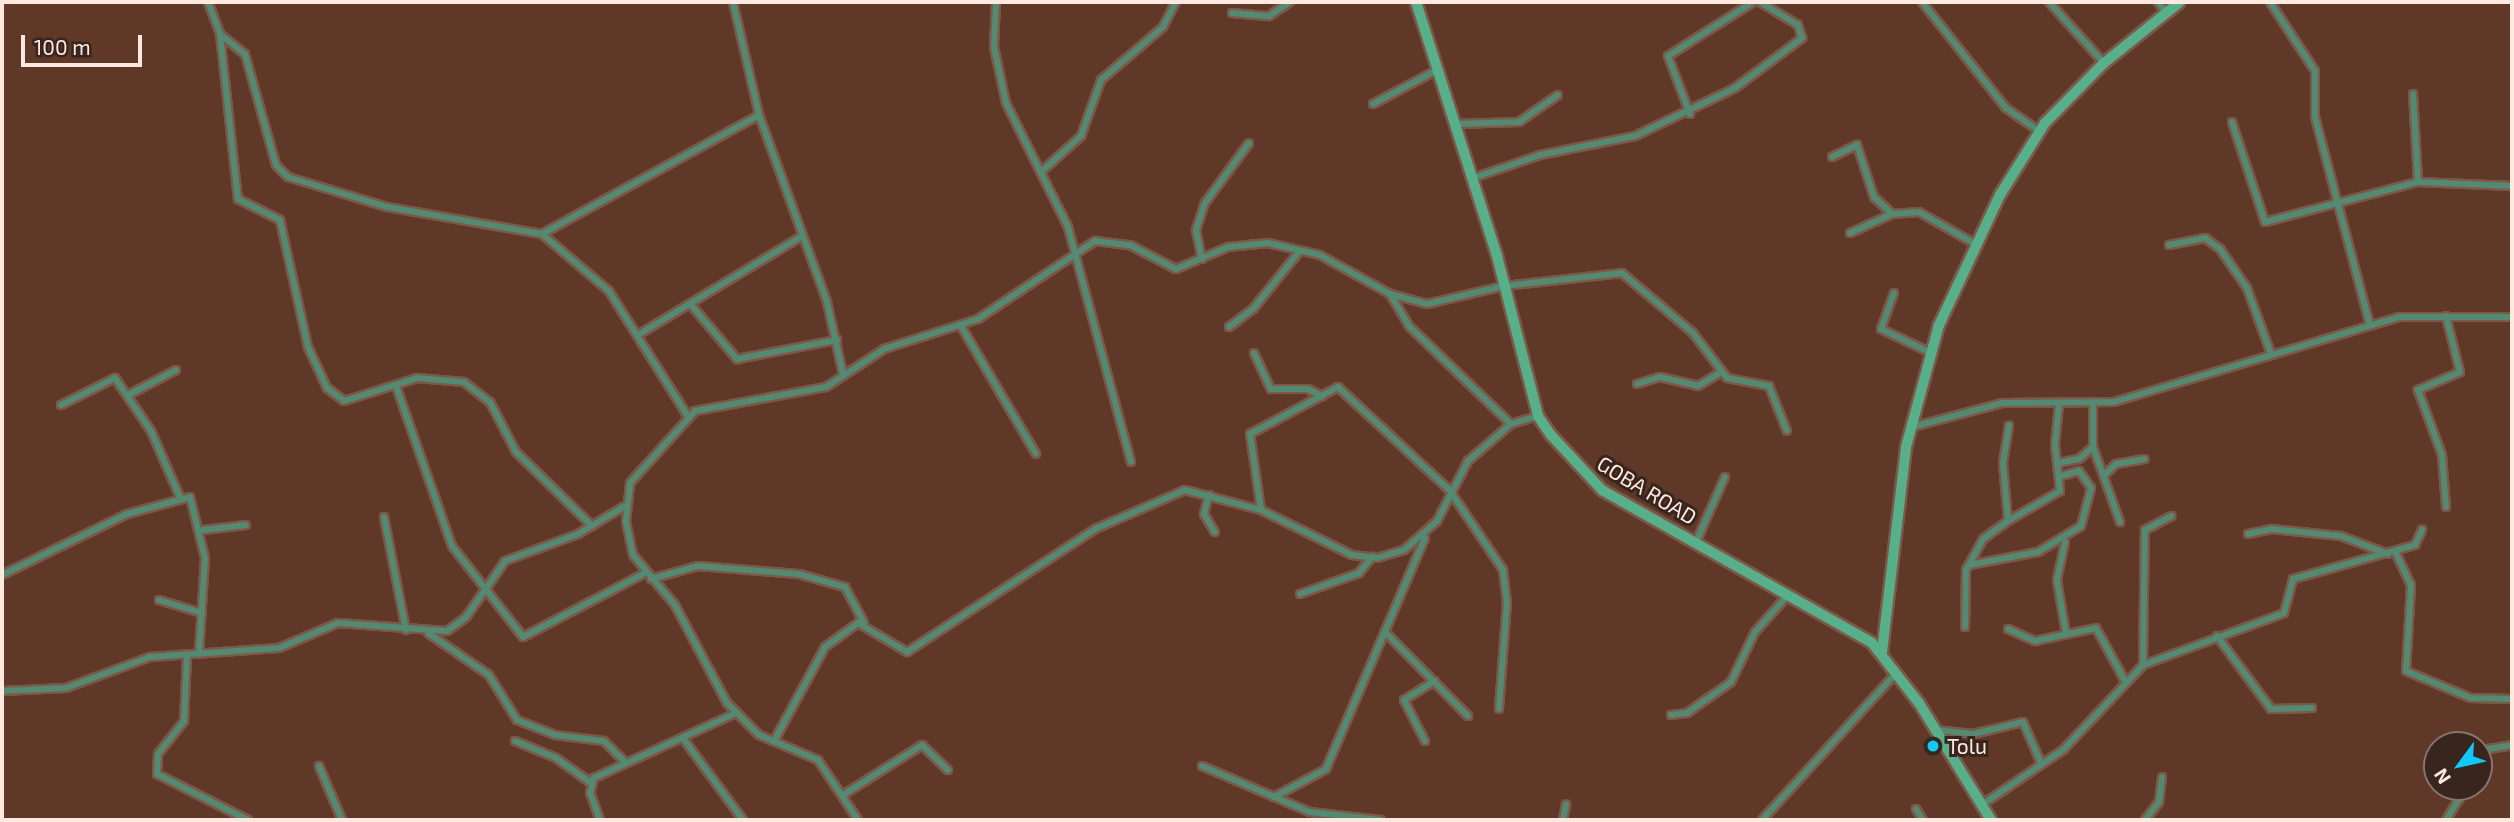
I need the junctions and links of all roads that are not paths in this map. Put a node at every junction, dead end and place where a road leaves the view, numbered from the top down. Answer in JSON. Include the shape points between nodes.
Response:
{"nodes":[{"id":1,"x":208,"y":2,"type":"edge"},
{"id":2,"x":733,"y":2,"type":"edge"},
{"id":3,"x":996,"y":2,"type":"edge"},
{"id":4,"x":1176,"y":2,"type":"edge"},
{"id":5,"x":1290,"y":2,"type":"edge"},
{"id":6,"x":1416,"y":2,"type":"edge"},
{"id":7,"x":1753,"y":2,"type":"edge"},
{"id":8,"x":1760,"y":2,"type":"edge"},
{"id":9,"x":1922,"y":2,"type":"edge"},
{"id":10,"x":2049,"y":2,"type":"edge"},
{"id":11,"x":2158,"y":2,"type":"edge"},
{"id":12,"x":2180,"y":2,"type":"edge"},
{"id":13,"x":2270,"y":2,"type":"edge"},
{"id":14,"x":1232,"y":13,"type":"dead end"},
{"id":15,"x":2167,"y":13,"type":"junction"},
{"id":16,"x":220,"y":34,"type":"junction"},
{"id":17,"x":2104,"y":63,"type":"junction"},
{"id":18,"x":1435,"y":71,"type":"junction"},
{"id":19,"x":2413,"y":94,"type":"dead end"},
{"id":20,"x":1558,"y":95,"type":"dead end"},
{"id":21,"x":1373,"y":104,"type":"dead end"},
{"id":22,"x":1690,"y":114,"type":"junction"},
{"id":23,"x":759,"y":115,"type":"junction"},
{"id":24,"x":2232,"y":122,"type":"dead end"},
{"id":25,"x":1455,"y":124,"type":"junction"},
{"id":26,"x":2039,"y":131,"type":"junction"},
{"id":27,"x":1249,"y":143,"type":"dead end"},
{"id":28,"x":1832,"y":157,"type":"dead end"},
{"id":29,"x":1041,"y":173,"type":"junction"},
{"id":30,"x":1473,"y":178,"type":"junction"},
{"id":31,"x":2417,"y":182,"type":"junction"},
{"id":32,"x":2512,"y":186,"type":"edge"},
{"id":33,"x":2337,"y":205,"type":"junction"},
{"id":34,"x":1892,"y":214,"type":"junction"},
{"id":35,"x":1850,"y":233,"type":"dead end"},
{"id":36,"x":542,"y":234,"type":"junction"},
{"id":37,"x":802,"y":236,"type":"junction"},
{"id":38,"x":1976,"y":245,"type":"junction"},
{"id":39,"x":2169,"y":245,"type":"dead end"},
{"id":40,"x":1074,"y":252,"type":"junction"},
{"id":41,"x":1299,"y":252,"type":"junction"},
{"id":42,"x":1202,"y":260,"type":"junction"},
{"id":43,"x":1504,"y":286,"type":"junction"},
{"id":44,"x":1894,"y":293,"type":"dead end"},
{"id":45,"x":1390,"y":294,"type":"junction"},
{"id":46,"x":692,"y":306,"type":"junction"},
{"id":47,"x":2445,"y":316,"type":"junction"},
{"id":48,"x":2512,"y":317,"type":"edge"},
{"id":49,"x":2370,"y":325,"type":"junction"},
{"id":50,"x":961,"y":326,"type":"junction"},
{"id":51,"x":1228,"y":327,"type":"dead end"},
{"id":52,"x":638,"y":334,"type":"junction"},
{"id":53,"x":837,"y":340,"type":"junction"},
{"id":54,"x":2270,"y":351,"type":"junction"},
{"id":55,"x":1254,"y":353,"type":"dead end"},
{"id":56,"x":1931,"y":353,"type":"junction"},
{"id":57,"x":176,"y":370,"type":"dead end"},
{"id":58,"x":1721,"y":372,"type":"junction"},
{"id":59,"x":844,"y":374,"type":"junction"},
{"id":60,"x":1637,"y":384,"type":"dead end"},
{"id":61,"x":396,"y":386,"type":"junction"},
{"id":62,"x":128,"y":395,"type":"junction"},
{"id":63,"x":1322,"y":396,"type":"junction"},
{"id":64,"x":2059,"y":404,"type":"junction"},
{"id":65,"x":61,"y":405,"type":"dead end"},
{"id":66,"x":2093,"y":405,"type":"junction"},
{"id":67,"x":687,"y":415,"type":"junction"},
{"id":68,"x":1538,"y":416,"type":"junction"},
{"id":69,"x":1511,"y":424,"type":"junction"},
{"id":70,"x":2009,"y":425,"type":"dead end"},
{"id":71,"x":1910,"y":427,"type":"junction"},
{"id":72,"x":1787,"y":431,"type":"dead end"},
{"id":73,"x":2093,"y":447,"type":"junction"},
{"id":74,"x":1036,"y":454,"type":"dead end"},
{"id":75,"x":2145,"y":459,"type":"dead end"},
{"id":76,"x":1131,"y":462,"type":"dead end"},
{"id":77,"x":2058,"y":463,"type":"junction"},
{"id":78,"x":2105,"y":474,"type":"junction"},
{"id":79,"x":2061,"y":476,"type":"junction"},
{"id":80,"x":1725,"y":477,"type":"dead end"},
{"id":81,"x":1448,"y":489,"type":"junction"},
{"id":82,"x":1209,"y":495,"type":"junction"},
{"id":83,"x":180,"y":498,"type":"junction"},
{"id":84,"x":625,"y":506,"type":"junction"},
{"id":85,"x":2446,"y":507,"type":"dead end"},
{"id":86,"x":1261,"y":510,"type":"junction"},
{"id":87,"x":2171,"y":516,"type":"dead end"},
{"id":88,"x":384,"y":517,"type":"dead end"},
{"id":89,"x":2008,"y":521,"type":"junction"},
{"id":90,"x":2120,"y":522,"type":"dead end"},
{"id":91,"x":246,"y":525,"type":"dead end"},
{"id":92,"x":592,"y":526,"type":"junction"},
{"id":93,"x":203,"y":530,"type":"junction"},
{"id":94,"x":2423,"y":530,"type":"dead end"},
{"id":95,"x":1215,"y":532,"type":"dead end"},
{"id":96,"x":2248,"y":534,"type":"dead end"},
{"id":97,"x":1425,"y":536,"type":"junction"},
{"id":98,"x":2066,"y":540,"type":"junction"},
{"id":99,"x":1696,"y":542,"type":"junction"},
{"id":100,"x":2392,"y":552,"type":"junction"},
{"id":101,"x":1372,"y":557,"type":"junction"},
{"id":102,"x":1969,"y":565,"type":"junction"},
{"id":103,"x":2,"y":575,"type":"edge"},
{"id":104,"x":648,"y":576,"type":"junction"},
{"id":105,"x":482,"y":590,"type":"junction"},
{"id":106,"x":1300,"y":594,"type":"dead end"},
{"id":107,"x":1789,"y":594,"type":"junction"},
{"id":108,"x":159,"y":600,"type":"dead end"},
{"id":109,"x":202,"y":614,"type":"junction"},
{"id":110,"x":864,"y":622,"type":"junction"},
{"id":111,"x":1965,"y":626,"type":"dead end"},
{"id":112,"x":2008,"y":629,"type":"dead end"},
{"id":113,"x":406,"y":630,"type":"junction"},
{"id":114,"x":428,"y":633,"type":"junction"},
{"id":115,"x":2066,"y":634,"type":"junction"},
{"id":116,"x":1388,"y":635,"type":"junction"},
{"id":117,"x":2217,"y":636,"type":"junction"},
{"id":118,"x":1882,"y":652,"type":"junction"},
{"id":119,"x":199,"y":654,"type":"junction"},
{"id":120,"x":187,"y":656,"type":"junction"},
{"id":121,"x":2143,"y":665,"type":"junction"},
{"id":122,"x":1898,"y":672,"type":"junction"},
{"id":123,"x":1435,"y":681,"type":"junction"},
{"id":124,"x":2125,"y":681,"type":"junction"},
{"id":125,"x":2,"y":691,"type":"edge"},
{"id":126,"x":2512,"y":699,"type":"edge"},
{"id":127,"x":1499,"y":709,"type":"dead end"},
{"id":128,"x":2312,"y":709,"type":"dead end"},
{"id":129,"x":734,"y":714,"type":"junction"},
{"id":130,"x":1671,"y":715,"type":"dead end"},
{"id":131,"x":1468,"y":716,"type":"dead end"},
{"id":132,"x":1935,"y":730,"type":"junction"},
{"id":133,"x":514,"y":741,"type":"dead end"},
{"id":134,"x":685,"y":741,"type":"junction"},
{"id":135,"x":774,"y":741,"type":"junction"},
{"id":136,"x":1424,"y":741,"type":"dead end"},
{"id":137,"x":2512,"y":745,"type":"edge"},
{"id":138,"x":2493,"y":748,"type":"edge"},
{"id":139,"x":624,"y":761,"type":"junction"},
{"id":140,"x":2041,"y":763,"type":"junction"},
{"id":141,"x":319,"y":766,"type":"dead end"},
{"id":142,"x":1202,"y":766,"type":"dead end"},
{"id":143,"x":948,"y":771,"type":"dead end"},
{"id":144,"x":2162,"y":777,"type":"dead end"},
{"id":145,"x":591,"y":783,"type":"junction"},
{"id":146,"x":843,"y":795,"type":"junction"},
{"id":147,"x":1273,"y":797,"type":"junction"},
{"id":148,"x":2458,"y":801,"type":"edge"},
{"id":149,"x":1566,"y":804,"type":"dead end"},
{"id":150,"x":1980,"y":806,"type":"junction"},
{"id":151,"x":1916,"y":809,"type":"dead end"},
{"id":152,"x":1310,"y":812,"type":"junction"},
{"id":153,"x":248,"y":820,"type":"edge"},
{"id":154,"x":342,"y":820,"type":"edge"},
{"id":155,"x":600,"y":820,"type":"edge"},
{"id":156,"x":743,"y":820,"type":"edge"},
{"id":157,"x":858,"y":820,"type":"edge"},
{"id":158,"x":1309,"y":820,"type":"edge"},
{"id":159,"x":1381,"y":820,"type":"edge"},
{"id":160,"x":1563,"y":820,"type":"edge"},
{"id":161,"x":1762,"y":820,"type":"edge"},
{"id":162,"x":1923,"y":820,"type":"edge"},
{"id":163,"x":1991,"y":820,"type":"edge"},
{"id":164,"x":2145,"y":820,"type":"edge"},
{"id":165,"x":2446,"y":820,"type":"edge"}],
"edges":[{"from":1,"to":16,"type":"street"},
{"from":2,"to":23,"type":"street"},
{"from":3,"to":29,"type":"street","via":[[998,75]]},
{"from":4,"to":29,"type":"street","via":[[1163,27],[1101,79],[1080,136]]},
{"from":5,"to":14,"type":"street","via":[[1269,16]]},
{"from":6,"to":18,"type":"street","name":"GOBA ROAD"},
{"from":7,"to":22,"type":"street","via":[[1668,56]]},
{"from":8,"to":22,"type":"street","via":[[1798,25],[1802,38]]},
{"from":9,"to":26,"type":"street","via":[[2006,108]]},
{"from":10,"to":17,"type":"street"},
{"from":11,"to":15,"type":"street"},
{"from":12,"to":15,"type":"street"},
{"from":13,"to":33,"type":"street","via":[[2315,71],[2315,117]]},
{"from":15,"to":17,"type":"street"},
{"from":16,"to":36,"type":"street","via":[[245,54],[262,95],[276,165],[288,177],[387,207]]},
{"from":16,"to":61,"type":"street","via":[[238,199],[280,220],[316,365],[339,400]]},
{"from":17,"to":26,"type":"street"},
{"from":18,"to":21,"type":"street"},
{"from":18,"to":25,"type":"street","name":"GOBA ROAD"},
{"from":19,"to":31,"type":"street"},
{"from":20,"to":25,"type":"street","via":[[1519,122]]},
{"from":22,"to":30,"type":"street","via":[[1634,136],[1539,155]]},
{"from":23,"to":36,"type":"street"},
{"from":23,"to":37,"type":"street"},
{"from":24,"to":33,"type":"street","via":[[2261,220]]},
{"from":25,"to":30,"type":"street","name":"GOBA ROAD"},
{"from":26,"to":38,"type":"street"},
{"from":27,"to":42,"type":"street","via":[[1205,203],[1196,230]]},
{"from":28,"to":34,"type":"street","via":[[1857,145],[1874,197]]},
{"from":29,"to":40,"type":"street"},
{"from":30,"to":43,"type":"street","name":"GOBA ROAD"},
{"from":31,"to":32,"type":"street"},
{"from":31,"to":33,"type":"street"},
{"from":33,"to":49,"type":"street"},
{"from":34,"to":35,"type":"street"},
{"from":34,"to":38,"type":"street","via":[[1928,215]]},
{"from":36,"to":52,"type":"street","via":[[609,291]]},
{"from":37,"to":46,"type":"street"},
{"from":37,"to":53,"type":"street"},
{"from":38,"to":56,"type":"street"},
{"from":39,"to":54,"type":"street","via":[[2205,239],[2220,249],[2247,288]]},
{"from":40,"to":42,"type":"street","via":[[1115,241],[1166,268]]},
{"from":40,"to":50,"type":"street"},
{"from":40,"to":76,"type":"street"},
{"from":41,"to":42,"type":"street","via":[[1252,243]]},
{"from":41,"to":45,"type":"street","via":[[1356,271]]},
{"from":41,"to":51,"type":"street","via":[[1253,309]]},
{"from":43,"to":45,"type":"street","via":[[1427,304]]},
{"from":43,"to":58,"type":"street","via":[[1622,273],[1693,333]]},
{"from":43,"to":68,"type":"street","name":"GOBA ROAD"},
{"from":44,"to":56,"type":"street","via":[[1881,329]]},
{"from":45,"to":69,"type":"street","via":[[1402,318]]},
{"from":46,"to":52,"type":"street"},
{"from":46,"to":53,"type":"street","via":[[737,359]]},
{"from":47,"to":48,"type":"street"},
{"from":47,"to":49,"type":"street"},
{"from":47,"to":85,"type":"street","via":[[2460,372],[2418,390],[2442,456]]},
{"from":49,"to":54,"type":"street"},
{"from":50,"to":59,"type":"street","via":[[884,349]]},
{"from":50,"to":74,"type":"street"},
{"from":52,"to":67,"type":"street"},
{"from":53,"to":59,"type":"street"},
{"from":54,"to":66,"type":"street"},
{"from":55,"to":63,"type":"street","via":[[1271,389],[1308,389]]},
{"from":56,"to":71,"type":"street"},
{"from":57,"to":62,"type":"street"},
{"from":58,"to":60,"type":"street","via":[[1698,386],[1660,377]]},
{"from":58,"to":72,"type":"street","via":[[1743,384],[1769,386]]},
{"from":59,"to":67,"type":"street","via":[[825,387],[749,396]]},
{"from":61,"to":92,"type":"street","via":[[435,375],[480,393],[516,452]]},
{"from":61,"to":105,"type":"street","via":[[444,528]]},
{"from":62,"to":65,"type":"street","via":[[111,377]]},
{"from":62,"to":83,"type":"street"},
{"from":63,"to":81,"type":"street","via":[[1342,389]]},
{"from":63,"to":86,"type":"street","via":[[1250,434]]},
{"from":64,"to":66,"type":"street"},
{"from":64,"to":71,"type":"street","via":[[2002,403]]},
{"from":64,"to":77,"type":"street"},
{"from":66,"to":73,"type":"street"},
{"from":67,"to":84,"type":"street","via":[[645,460]]},
{"from":68,"to":69,"type":"street"},
{"from":68,"to":99,"type":"street","name":"GOBA ROAD","via":[[1576,469],[1602,490]]},
{"from":69,"to":81,"type":"street","via":[[1468,461]]},
{"from":70,"to":89,"type":"street","via":[[2003,463]]},
{"from":71,"to":118,"type":"street"},
{"from":73,"to":77,"type":"street","via":[[2079,459]]},
{"from":73,"to":78,"type":"street"},
{"from":75,"to":78,"type":"street","via":[[2116,464]]},
{"from":77,"to":79,"type":"street"},
{"from":78,"to":90,"type":"street"},
{"from":79,"to":89,"type":"street","via":[[2053,498]]},
{"from":79,"to":98,"type":"street","via":[[2079,471],[2091,488],[2081,526]]},
{"from":80,"to":99,"type":"street"},
{"from":81,"to":97,"type":"street"},
{"from":81,"to":127,"type":"street","via":[[1503,570],[1507,602]]},
{"from":82,"to":86,"type":"street"},
{"from":82,"to":95,"type":"street","via":[[1204,514]]},
{"from":82,"to":110,"type":"street","via":[[1185,490],[1147,501],[1006,582],[907,652]]},
{"from":83,"to":93,"type":"street","via":[[194,500]]},
{"from":83,"to":103,"type":"street","via":[[127,514]]},
{"from":84,"to":92,"type":"street"},
{"from":84,"to":104,"type":"street","via":[[630,546]]},
{"from":86,"to":101,"type":"street","via":[[1352,555]]},
{"from":87,"to":121,"type":"street","via":[[2145,530]]},
{"from":88,"to":113,"type":"street"},
{"from":89,"to":102,"type":"street","via":[[1983,539]]},
{"from":91,"to":93,"type":"street"},
{"from":92,"to":105,"type":"street","via":[[520,552]]},
{"from":93,"to":109,"type":"street"},
{"from":94,"to":100,"type":"street","via":[[2418,543]]},
{"from":96,"to":100,"type":"street","via":[[2272,529],[2341,536]]},
{"from":97,"to":101,"type":"street","via":[[1404,550]]},
{"from":97,"to":116,"type":"street"},
{"from":98,"to":102,"type":"street","via":[[2038,552]]},
{"from":98,"to":115,"type":"street","via":[[2057,565]]},
{"from":99,"to":107,"type":"street","name":"GOBA ROAD"},
{"from":100,"to":117,"type":"street","via":[[2293,579],[2290,608]]},
{"from":100,"to":126,"type":"street","via":[[2411,585],[2403,668],[2471,698]]},
{"from":101,"to":106,"type":"street","via":[[1359,573]]},
{"from":102,"to":111,"type":"street","via":[[1962,594]]},
{"from":104,"to":105,"type":"street","via":[[530,638],[514,630]]},
{"from":104,"to":110,"type":"street","via":[[698,566],[799,574],[850,591]]},
{"from":104,"to":129,"type":"street","via":[[675,606]]},
{"from":105,"to":114,"type":"street","via":[[458,625]]},
{"from":107,"to":118,"type":"street","name":"GOBA ROAD"},
{"from":107,"to":130,"type":"street","via":[[1755,632],[1731,682],[1687,713]]},
{"from":108,"to":109,"type":"street"},
{"from":109,"to":119,"type":"street"},
{"from":110,"to":135,"type":"street","via":[[825,647]]},
{"from":112,"to":115,"type":"street","via":[[2035,641]]},
{"from":113,"to":114,"type":"street"},
{"from":113,"to":119,"type":"street","via":[[338,623],[279,648]]},
{"from":114,"to":139,"type":"street","via":[[489,675],[517,720],[555,735],[604,741]]},
{"from":115,"to":124,"type":"street","via":[[2100,631]]},
{"from":116,"to":123,"type":"street"},
{"from":116,"to":147,"type":"street","via":[[1323,773]]},
{"from":117,"to":121,"type":"street"},
{"from":117,"to":128,"type":"street","via":[[2271,709]]},
{"from":118,"to":122,"type":"street","name":"GOBA ROAD"},
{"from":119,"to":120,"type":"street"},
{"from":120,"to":125,"type":"street","via":[[125,662],[66,688]]},
{"from":120,"to":153,"type":"street","via":[[184,721],[157,757],[157,774],[188,795]]},
{"from":121,"to":124,"type":"street"},
{"from":122,"to":132,"type":"street","name":"GOBA ROAD"},
{"from":122,"to":161,"type":"street"},
{"from":123,"to":131,"type":"street"},
{"from":123,"to":136,"type":"street","via":[[1404,700]]},
{"from":124,"to":140,"type":"street","via":[[2095,722]]},
{"from":129,"to":134,"type":"street"},
{"from":129,"to":135,"type":"street"},
{"from":132,"to":140,"type":"street","via":[[1973,734],[2023,722]]},
{"from":132,"to":150,"type":"street","name":"GOBA ROAD"},
{"from":133,"to":145,"type":"street","via":[[556,758]]},
{"from":134,"to":139,"type":"street"},
{"from":134,"to":156,"type":"street"},
{"from":135,"to":146,"type":"street","via":[[807,751]]},
{"from":137,"to":138,"type":"street"},
{"from":139,"to":145,"type":"street"},
{"from":140,"to":150,"type":"street"},
{"from":141,"to":154,"type":"street"},
{"from":142,"to":147,"type":"street"},
{"from":143,"to":146,"type":"street","via":[[922,745]]},
{"from":144,"to":164,"type":"street","via":[[2159,802]]},
{"from":145,"to":155,"type":"street"},
{"from":146,"to":157,"type":"street"},
{"from":147,"to":152,"type":"street"},
{"from":148,"to":165,"type":"street"},
{"from":149,"to":160,"type":"street"},
{"from":150,"to":163,"type":"street","name":"GOBA ROAD"},
{"from":151,"to":162,"type":"street"},
{"from":152,"to":158,"type":"street"},
{"from":152,"to":159,"type":"street"}]}
